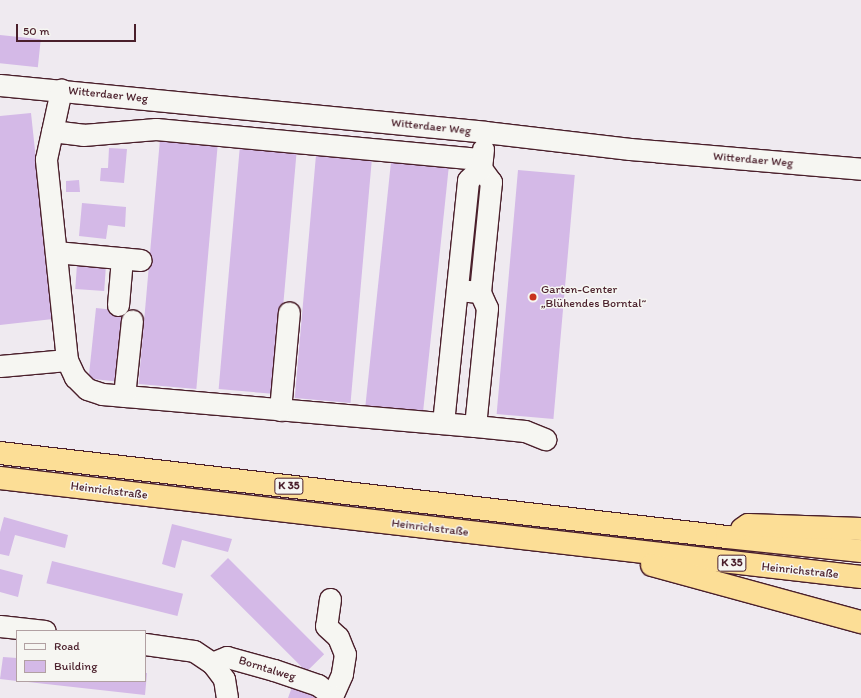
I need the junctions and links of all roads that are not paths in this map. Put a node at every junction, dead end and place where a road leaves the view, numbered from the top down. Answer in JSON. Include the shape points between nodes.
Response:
{"nodes":[{"id":1,"x":0,"y":84,"type":"edge"},
{"id":2,"x":61,"y":90,"type":"junction"},
{"id":3,"x":52,"y":131,"type":"junction"},
{"id":4,"x":485,"y":132,"type":"junction"},
{"id":5,"x":482,"y":164,"type":"junction"},
{"id":6,"x":861,"y":169,"type":"edge"},
{"id":7,"x":56,"y":252,"type":"junction"},
{"id":8,"x":457,"y":290,"type":"junction"},
{"id":9,"x":480,"y":292,"type":"junction"},
{"id":10,"x":118,"y":305,"type":"dead end"},
{"id":11,"x":289,"y":312,"type":"dead end"},
{"id":12,"x":132,"y":320,"type":"dead end"},
{"id":13,"x":67,"y":360,"type":"junction"},
{"id":14,"x":0,"y":366,"type":"edge"},
{"id":15,"x":124,"y":396,"type":"junction"},
{"id":16,"x":280,"y":410,"type":"junction"},
{"id":17,"x":443,"y":423,"type":"junction"},
{"id":18,"x":475,"y":426,"type":"junction"},
{"id":19,"x":545,"y":439,"type":"dead end"},
{"id":20,"x":0,"y":453,"type":"edge"},
{"id":21,"x":0,"y":478,"type":"edge"},
{"id":22,"x":861,"y":529,"type":"edge"},
{"id":23,"x":727,"y":537,"type":"junction"},
{"id":24,"x":603,"y":548,"type":"junction"},
{"id":25,"x":861,"y":550,"type":"edge"},
{"id":26,"x":861,"y":578,"type":"edge"},
{"id":27,"x":330,"y":599,"type":"dead end"},
{"id":28,"x":861,"y":622,"type":"edge"},
{"id":29,"x":0,"y":626,"type":"edge"},
{"id":30,"x":36,"y":630,"type":"edge"},
{"id":31,"x":146,"y":644,"type":"edge"},
{"id":32,"x":212,"y":663,"type":"junction"},
{"id":33,"x":331,"y":697,"type":"edge"},
{"id":34,"x":227,"y":698,"type":"edge"}],
"edges":[{"from":1,"to":2,"type":"street","name":"Witterdaer Weg"},
{"from":2,"to":3,"type":"street"},
{"from":2,"to":4,"type":"street","name":"Witterdaer Weg"},
{"from":3,"to":5,"type":"street","via":[[83,135],[156,129]]},
{"from":3,"to":7,"type":"street","via":[[46,159]]},
{"from":4,"to":5,"type":"street"},
{"from":4,"to":6,"type":"street","name":"Witterdaer Weg","via":[[630,149]]},
{"from":5,"to":8,"type":"street","via":[[468,180]]},
{"from":5,"to":9,"type":"street","via":[[491,182]]},
{"from":7,"to":10,"type":"street","via":[[132,259]]},
{"from":7,"to":13,"type":"street"},
{"from":8,"to":9,"type":"street"},
{"from":8,"to":17,"type":"street"},
{"from":9,"to":18,"type":"street","via":[[487,308]]},
{"from":11,"to":16,"type":"street"},
{"from":12,"to":15,"type":"street"},
{"from":13,"to":14,"type":"street"},
{"from":13,"to":15,"type":"street","via":[[75,377],[87,389],[102,394]]},
{"from":15,"to":16,"type":"street"},
{"from":16,"to":17,"type":"street"},
{"from":17,"to":18,"type":"street"},
{"from":18,"to":19,"type":"street","via":[[525,431]]},
{"from":20,"to":23,"type":"highway","name":"Heinrichstraße","number":"K 35"},
{"from":21,"to":24,"type":"highway","name":"Heinrichstraße","number":"K 35"},
{"from":22,"to":23,"type":"highway","via":[[748,525]]},
{"from":23,"to":25,"type":"highway","name":"Heinrichstraße","number":"K 35"},
{"from":24,"to":26,"type":"highway","name":"Heinrichstraße","number":"K 35"},
{"from":24,"to":28,"type":"highway","via":[[640,562]]},
{"from":27,"to":33,"type":"street","via":[[326,626],[338,637],[345,654],[342,674]]},
{"from":29,"to":30,"type":"street"},
{"from":31,"to":32,"type":"street","via":[[194,651]]},
{"from":32,"to":33,"type":"street","name":"Borntalweg","via":[[227,657],[268,668],[318,685]]},
{"from":32,"to":34,"type":"street","name":"Borntalweg","via":[[224,679]]}]}
